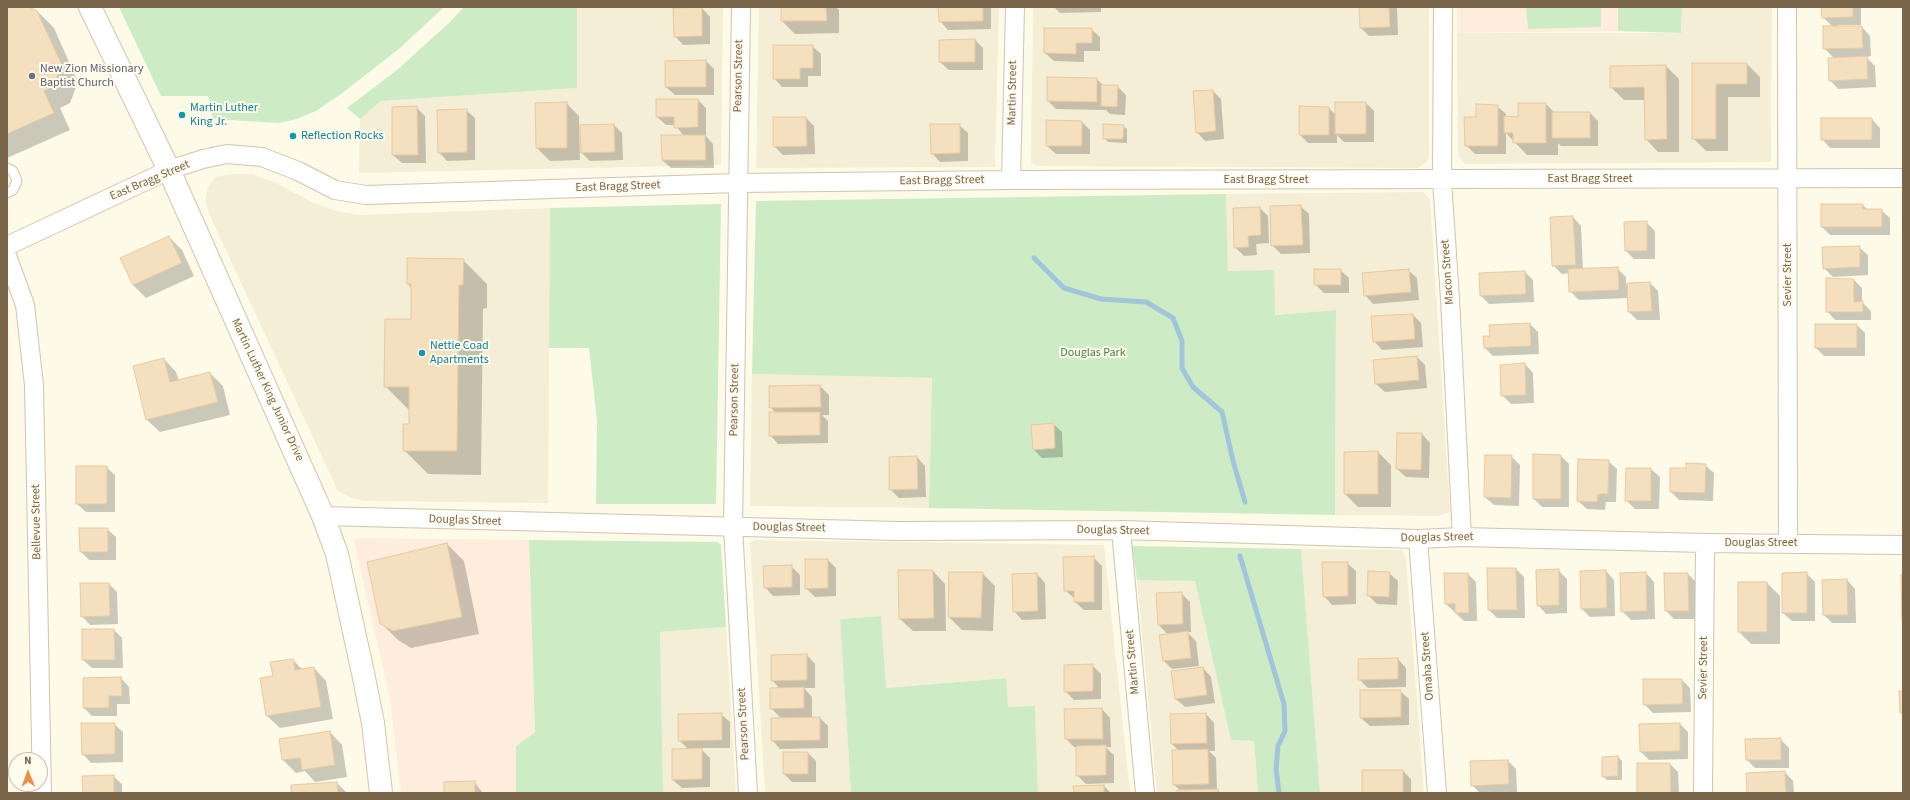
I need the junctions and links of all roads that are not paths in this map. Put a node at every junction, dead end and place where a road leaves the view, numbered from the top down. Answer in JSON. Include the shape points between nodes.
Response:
{"nodes":[{"id":1,"x":90,"y":7,"type":"edge"},
{"id":2,"x":741,"y":7,"type":"edge"},
{"id":3,"x":1015,"y":7,"type":"edge"},
{"id":4,"x":1443,"y":7,"type":"edge"},
{"id":5,"x":1787,"y":7,"type":"edge"},
{"id":6,"x":7,"y":168,"type":"edge"},
{"id":7,"x":169,"y":170,"type":"junction"},
{"id":8,"x":1903,"y":178,"type":"edge"},
{"id":9,"x":1011,"y":180,"type":"junction"},
{"id":10,"x":1442,"y":180,"type":"junction"},
{"id":11,"x":1788,"y":180,"type":"junction"},
{"id":12,"x":737,"y":183,"type":"junction"},
{"id":13,"x":7,"y":193,"type":"edge"},
{"id":14,"x":7,"y":246,"type":"edge"},
{"id":15,"x":7,"y":256,"type":"edge"},
{"id":16,"x":323,"y":516,"type":"junction"},
{"id":17,"x":733,"y":527,"type":"junction"},
{"id":18,"x":1121,"y":530,"type":"junction"},
{"id":19,"x":1462,"y":537,"type":"junction"},
{"id":20,"x":1418,"y":539,"type":"junction"},
{"id":21,"x":1706,"y":543,"type":"junction"},
{"id":22,"x":1788,"y":543,"type":"junction"},
{"id":23,"x":1903,"y":545,"type":"edge"},
{"id":24,"x":42,"y":793,"type":"edge"},
{"id":25,"x":381,"y":793,"type":"edge"},
{"id":26,"x":748,"y":793,"type":"edge"},
{"id":27,"x":1145,"y":793,"type":"edge"},
{"id":28,"x":1437,"y":793,"type":"edge"},
{"id":29,"x":1703,"y":793,"type":"edge"}],
"edges":[{"from":1,"to":7,"type":"main road","name":"Martin Luther King Junior Drive"},
{"from":2,"to":12,"type":"street","name":"Pearson Street"},
{"from":3,"to":9,"type":"street","name":"Martin Street"},
{"from":4,"to":10,"type":"street","name":"Macon Street"},
{"from":5,"to":11,"type":"street","name":"Sevier Street"},
{"from":6,"to":13,"type":"lane","via":[[13,171],[17,181],[13,190]]},
{"from":7,"to":12,"type":"street","name":"East Bragg Street","via":[[227,154],[262,157],[298,171],[335,190],[366,195]]},
{"from":7,"to":14,"type":"street","name":"East Bragg Street"},
{"from":7,"to":16,"type":"main road","name":"Martin Luther King Junior Drive"},
{"from":8,"to":11,"type":"street","name":"East Bragg Street"},
{"from":9,"to":10,"type":"street","name":"East Bragg Street"},
{"from":9,"to":12,"type":"street","name":"East Bragg Street"},
{"from":10,"to":11,"type":"street","name":"East Bragg Street"},
{"from":10,"to":19,"type":"street","name":"Macon Street"},
{"from":11,"to":22,"type":"street","name":"Sevier Street"},
{"from":12,"to":17,"type":"street","name":"Pearson Street"},
{"from":15,"to":24,"type":"street","name":"Bellevue Street","via":[[25,305],[34,385]]},
{"from":16,"to":17,"type":"street","name":"Douglas Street"},
{"from":16,"to":25,"type":"main road","name":"Martin Luther King Junior Drive","via":[[337,554],[360,658],[373,723]]},
{"from":17,"to":18,"type":"street","name":"Douglas Street","via":[[898,531]]},
{"from":17,"to":26,"type":"street","name":"Pearson Street"},
{"from":18,"to":20,"type":"street","name":"Douglas Street"},
{"from":18,"to":27,"type":"street","name":"Martin Street"},
{"from":19,"to":20,"type":"street","name":"Douglas Street"},
{"from":19,"to":21,"type":"street","name":"Douglas Street"},
{"from":20,"to":28,"type":"street","name":"Omaha Street"},
{"from":21,"to":22,"type":"street","name":"Douglas Street"},
{"from":21,"to":29,"type":"street","name":"Sevier Street"},
{"from":22,"to":23,"type":"street","name":"Douglas Street"}]}
